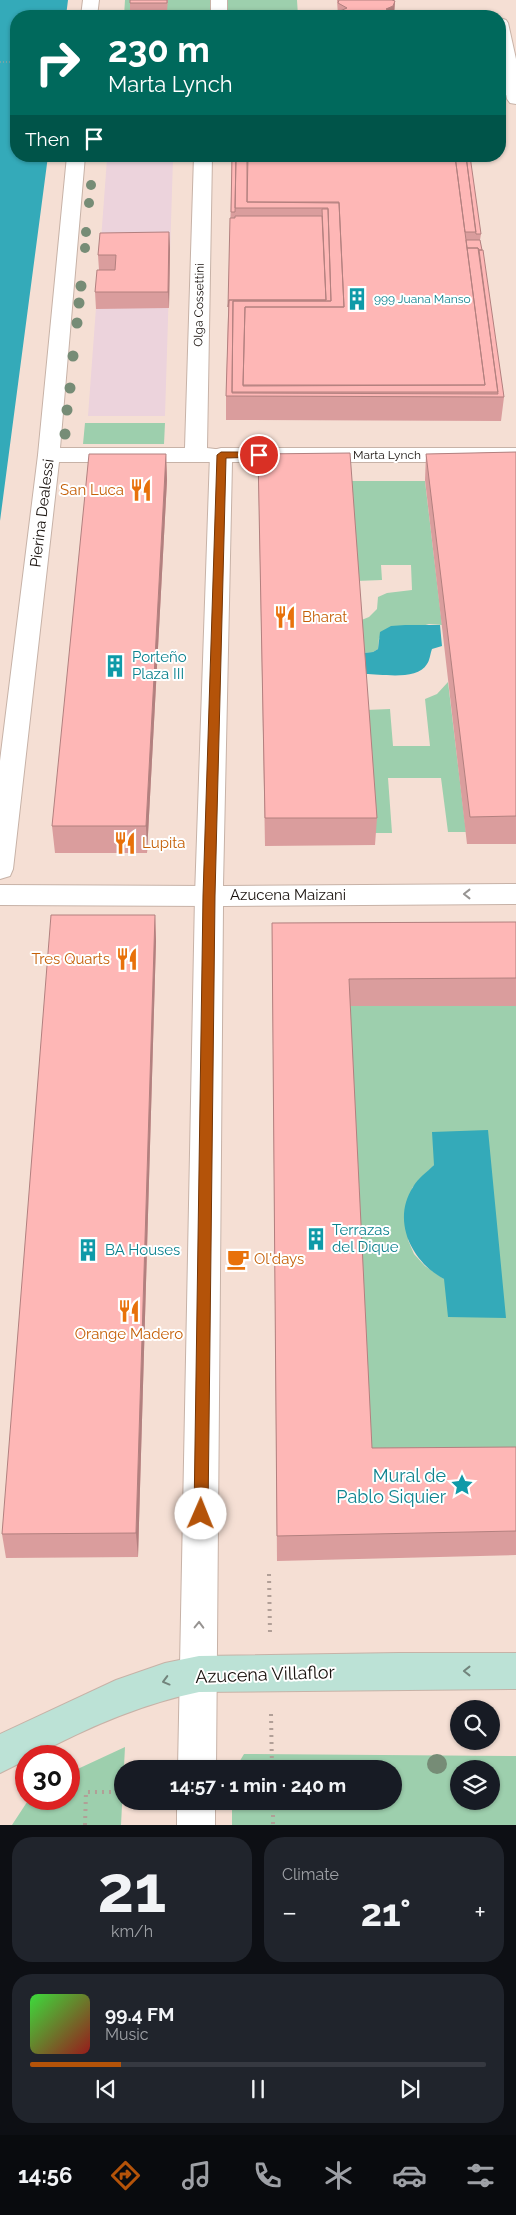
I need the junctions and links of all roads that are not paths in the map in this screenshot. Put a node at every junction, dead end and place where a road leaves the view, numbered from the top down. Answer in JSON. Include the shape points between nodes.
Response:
{"nodes":[{"id":1,"x":506,"y":67,"type":"edge"},
{"id":2,"x":510,"y":93,"type":"edge"},
{"id":3,"x":75,"y":162,"type":"edge"},
{"id":4,"x":203,"y":162,"type":"edge"},
{"id":5,"x":49,"y":455,"type":"junction"},
{"id":6,"x":209,"y":455,"type":"junction"},
{"id":7,"x":516,"y":455,"type":"edge"},
{"id":8,"x":0,"y":869,"type":"edge"},
{"id":9,"x":0,"y":894,"type":"edge"},
{"id":10,"x":516,"y":894,"type":"edge"},
{"id":11,"x":209,"y":896,"type":"junction"},
{"id":12,"x":516,"y":1671,"type":"edge"},
{"id":13,"x":199,"y":1674,"type":"junction"},
{"id":14,"x":60,"y":1724,"type":"junction"},
{"id":15,"x":0,"y":1754,"type":"edge"},
{"id":16,"x":197,"y":1760,"type":"edge"},
{"id":17,"x":0,"y":1774,"type":"edge"},
{"id":18,"x":196,"y":1810,"type":"edge"},
{"id":19,"x":196,"y":1825,"type":"edge"}],
"edges":[{"from":1,"to":2,"type":"street"},
{"from":3,"to":5,"type":"street","name":"Pierina Dealessi"},
{"from":4,"to":6,"type":"street","name":"Olga Cossettini"},
{"from":5,"to":6,"type":"street","name":"Marta Lynch"},
{"from":5,"to":8,"type":"street","name":"Pierina Dealessi"},
{"from":6,"to":7,"type":"street","name":"Marta Lynch"},
{"from":6,"to":11,"type":"street","name":"Olga Cossettini"},
{"from":9,"to":11,"type":"street","name":"Azucena Maizani"},
{"from":10,"to":11,"type":"street","name":"Azucena Maizani","one_way":true},
{"from":13,"to":11,"type":"street","name":"Olga Cossettini","one_way":true},
{"from":12,"to":13,"type":"main road","name":"Azucena Villaflor","one_way":true},
{"from":13,"to":14,"type":"main road","name":"Azucena Villaflor","one_way":true,"via":[[132,1692]]},
{"from":13,"to":16,"type":"street","name":"Olga Cossettini"},
{"from":14,"to":15,"type":"main road","name":"Azucena Villaflor"},
{"from":14,"to":17,"type":"main road"},
{"from":18,"to":19,"type":"street"}]}
